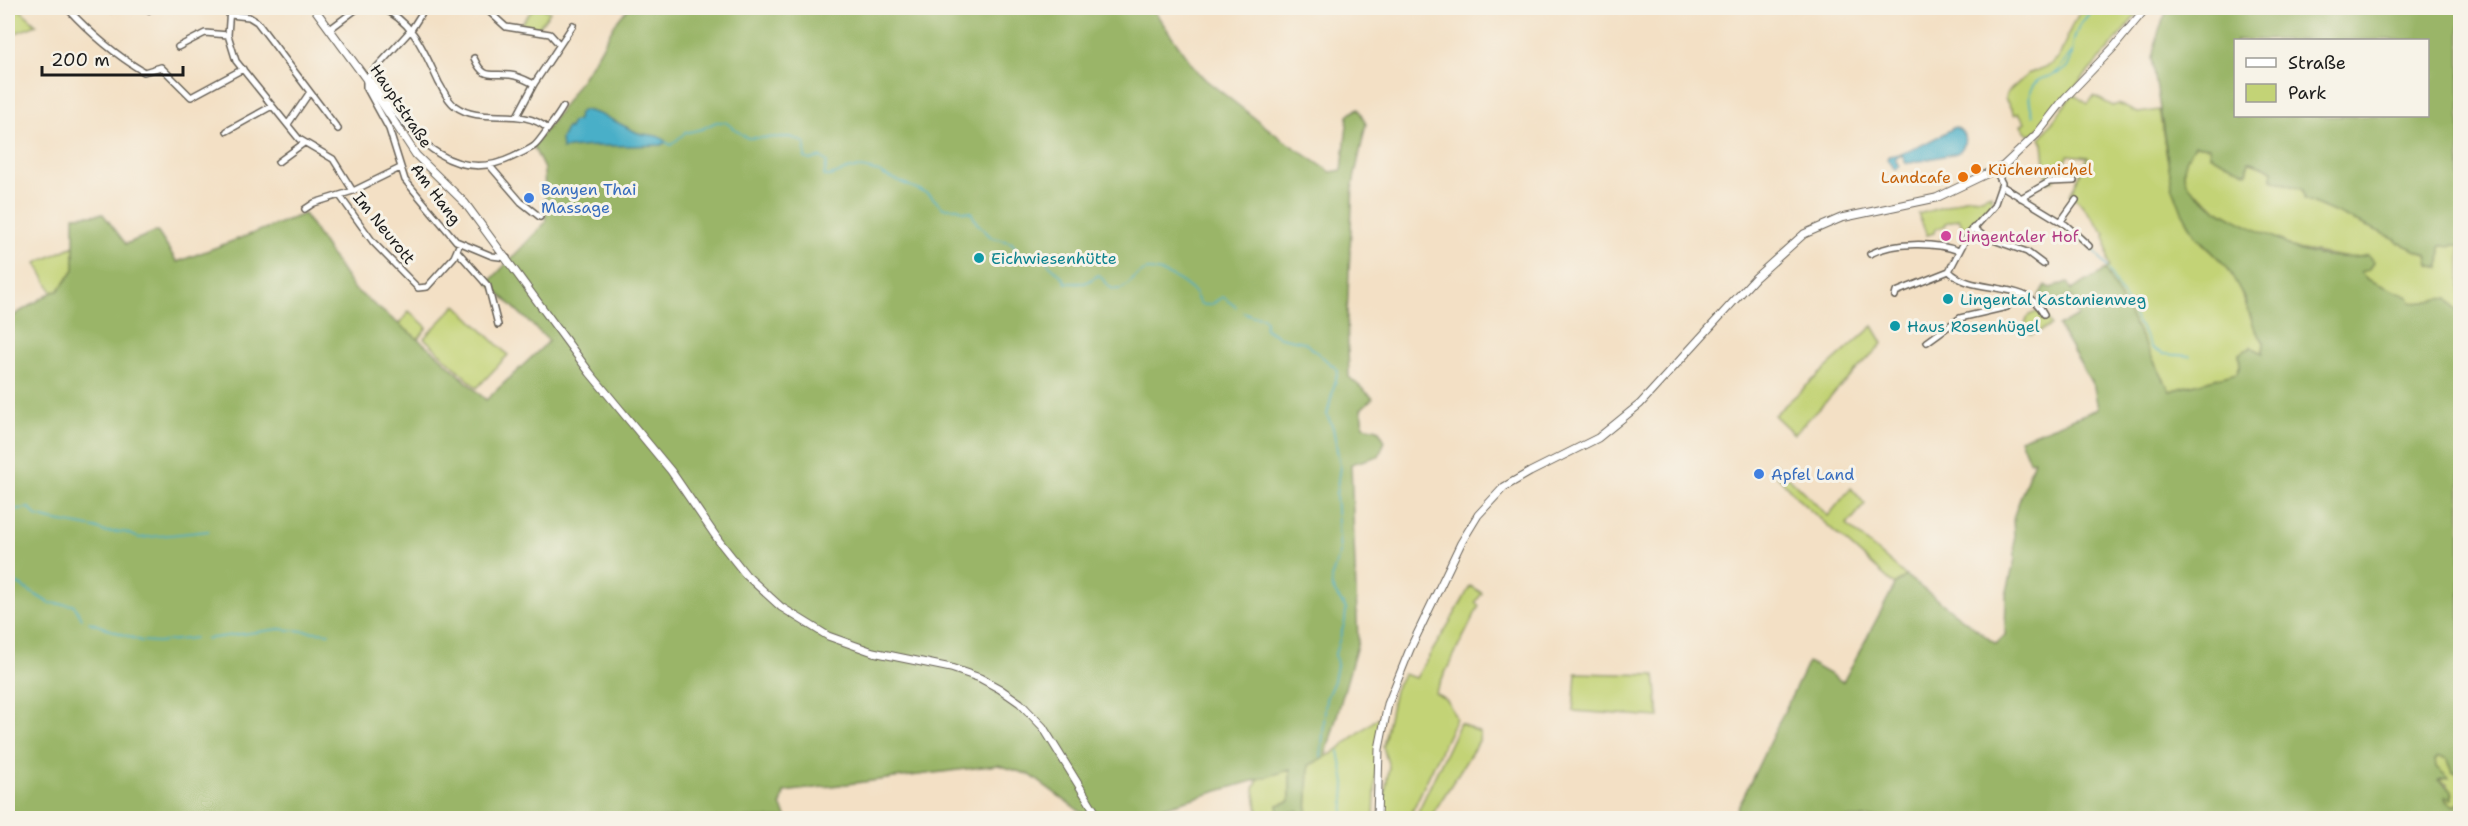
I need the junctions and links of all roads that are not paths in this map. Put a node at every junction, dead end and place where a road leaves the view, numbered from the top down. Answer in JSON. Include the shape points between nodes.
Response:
{"nodes":[{"id":1,"x":67,"y":8,"type":"edge"},
{"id":2,"x":79,"y":8,"type":"edge"},
{"id":3,"x":230,"y":8,"type":"edge"},
{"id":4,"x":314,"y":8,"type":"edge"},
{"id":5,"x":358,"y":8,"type":"edge"},
{"id":6,"x":381,"y":8,"type":"edge"},
{"id":7,"x":425,"y":8,"type":"edge"},
{"id":8,"x":484,"y":8,"type":"edge"},
{"id":9,"x":2146,"y":8,"type":"edge"},
{"id":10,"x":72,"y":13,"type":"junction"},
{"id":11,"x":230,"y":15,"type":"junction"},
{"id":12,"x":573,"y":25,"type":"dead end"},
{"id":13,"x":330,"y":29,"type":"junction"},
{"id":14,"x":411,"y":30,"type":"junction"},
{"id":15,"x":228,"y":35,"type":"junction"},
{"id":16,"x":559,"y":44,"type":"junction"},
{"id":17,"x":178,"y":47,"type":"dead end"},
{"id":18,"x":474,"y":58,"type":"dead end"},
{"id":19,"x":243,"y":69,"type":"junction"},
{"id":20,"x":366,"y":79,"type":"junction"},
{"id":21,"x":534,"y":84,"type":"junction"},
{"id":22,"x":310,"y":92,"type":"junction"},
{"id":23,"x":272,"y":106,"type":"junction"},
{"id":24,"x":563,"y":107,"type":"dead end"},
{"id":25,"x":517,"y":116,"type":"junction"},
{"id":26,"x":288,"y":124,"type":"junction"},
{"id":27,"x":338,"y":129,"type":"dead end"},
{"id":28,"x":548,"y":129,"type":"junction"},
{"id":29,"x":227,"y":131,"type":"dead end"},
{"id":30,"x":304,"y":143,"type":"junction"},
{"id":31,"x":278,"y":162,"type":"dead end"},
{"id":32,"x":490,"y":166,"type":"junction"},
{"id":33,"x":400,"y":168,"type":"junction"},
{"id":34,"x":1996,"y":171,"type":"junction"},
{"id":35,"x":2074,"y":182,"type":"dead end"},
{"id":36,"x":2002,"y":186,"type":"junction"},
{"id":37,"x":353,"y":191,"type":"junction"},
{"id":38,"x":340,"y":196,"type":"junction"},
{"id":39,"x":2021,"y":198,"type":"junction"},
{"id":40,"x":2076,"y":200,"type":"dead end"},
{"id":41,"x":305,"y":210,"type":"dead end"},
{"id":42,"x":540,"y":217,"type":"dead end"},
{"id":43,"x":2061,"y":221,"type":"junction"},
{"id":44,"x":1973,"y":228,"type":"junction"},
{"id":45,"x":460,"y":243,"type":"junction"},
{"id":46,"x":2089,"y":246,"type":"dead end"},
{"id":47,"x":1959,"y":251,"type":"junction"},
{"id":48,"x":458,"y":252,"type":"junction"},
{"id":49,"x":1870,"y":254,"type":"dead end"},
{"id":50,"x":507,"y":258,"type":"junction"},
{"id":51,"x":2043,"y":264,"type":"dead end"},
{"id":52,"x":1949,"y":270,"type":"junction"},
{"id":53,"x":2017,"y":294,"type":"junction"},
{"id":54,"x":1895,"y":296,"type":"dead end"},
{"id":55,"x":2043,"y":314,"type":"dead end"},
{"id":56,"x":498,"y":326,"type":"dead end"},
{"id":57,"x":1927,"y":342,"type":"dead end"},
{"id":58,"x":1099,"y":819,"type":"edge"},
{"id":59,"x":1377,"y":819,"type":"edge"}],
"edges":[{"from":1,"to":10,"type":"street"},
{"from":2,"to":10,"type":"street"},
{"from":3,"to":11,"type":"street"},
{"from":4,"to":13,"type":"main road","name":"Hauptstraße"},
{"from":5,"to":13,"type":"street"},
{"from":6,"to":14,"type":"street"},
{"from":7,"to":14,"type":"street"},
{"from":8,"to":16,"type":"street","via":[[506,27],[550,34]]},
{"from":9,"to":34,"type":"main road","via":[[2037,134]]},
{"from":10,"to":19,"type":"street","via":[[92,35],[141,71],[161,67],[190,97]]},
{"from":11,"to":15,"type":"street"},
{"from":11,"to":22,"type":"street","via":[[255,20]]},
{"from":12,"to":16,"type":"street"},
{"from":13,"to":20,"type":"main road","name":"Hauptstraße"},
{"from":14,"to":20,"type":"street"},
{"from":14,"to":25,"type":"street","via":[[455,106],[476,115]]},
{"from":15,"to":17,"type":"street","via":[[205,33]]},
{"from":15,"to":19,"type":"street","via":[[233,54]]},
{"from":16,"to":21,"type":"street"},
{"from":18,"to":21,"type":"street","via":[[486,74],[512,75]]},
{"from":19,"to":23,"type":"street"},
{"from":20,"to":32,"type":"street","via":[[374,82],[409,130],[428,146],[454,162]]},
{"from":20,"to":33,"type":"street","name":"Am Hang","via":[[365,86],[389,129]]},
{"from":20,"to":50,"type":"main road","name":"Hauptstraße","via":[[416,155],[465,203]]},
{"from":21,"to":25,"type":"street"},
{"from":22,"to":26,"type":"street"},
{"from":22,"to":27,"type":"street"},
{"from":23,"to":26,"type":"street"},
{"from":23,"to":29,"type":"street"},
{"from":24,"to":28,"type":"street"},
{"from":25,"to":28,"type":"street"},
{"from":26,"to":30,"type":"street"},
{"from":28,"to":32,"type":"street","via":[[533,147]]},
{"from":30,"to":31,"type":"street"},
{"from":30,"to":37,"type":"street","via":[[333,159]]},
{"from":32,"to":42,"type":"street","via":[[521,202]]},
{"from":33,"to":37,"type":"street","name":"Im Neurott"},
{"from":33,"to":45,"type":"street","name":"Am Hang","via":[[405,180]]},
{"from":34,"to":36,"type":"street"},
{"from":34,"to":59,"type":"main road","via":[[1949,193],[1841,218],[1804,234],[1755,278],[1641,404],[1598,438],[1519,478],[1488,502],[1461,543],[1391,694],[1381,736]]},
{"from":35,"to":39,"type":"street","via":[[2049,182]]},
{"from":36,"to":39,"type":"street"},
{"from":36,"to":44,"type":"street","via":[[1994,206]]},
{"from":37,"to":38,"type":"street","name":"Im Neurott"},
{"from":38,"to":41,"type":"street","name":"Im Neurott","via":[[314,203]]},
{"from":38,"to":48,"type":"street","name":"Im Neurott","via":[[373,242],[418,288],[427,287]]},
{"from":39,"to":43,"type":"street"},
{"from":40,"to":43,"type":"street"},
{"from":43,"to":46,"type":"street"},
{"from":44,"to":47,"type":"street"},
{"from":44,"to":51,"type":"street","via":[[1985,237],[2027,252]]},
{"from":45,"to":48,"type":"street","name":"Im Neurott"},
{"from":45,"to":50,"type":"street","name":"Am Hang"},
{"from":47,"to":49,"type":"street","via":[[1920,246]]},
{"from":47,"to":52,"type":"street"},
{"from":48,"to":56,"type":"street","via":[[488,286]]},
{"from":50,"to":58,"type":"main road","name":"Hauptstraße","via":[[590,373],[671,471],[734,561],[762,591],[795,617],[842,642],[951,668],[1000,688],[1043,727]]},
{"from":52,"to":53,"type":"street","via":[[1968,282],[1997,286]]},
{"from":52,"to":54,"type":"street","via":[[1910,285]]},
{"from":53,"to":55,"type":"street","via":[[2035,302]]},
{"from":53,"to":57,"type":"street","via":[[2007,307],[1960,318]]}]}
